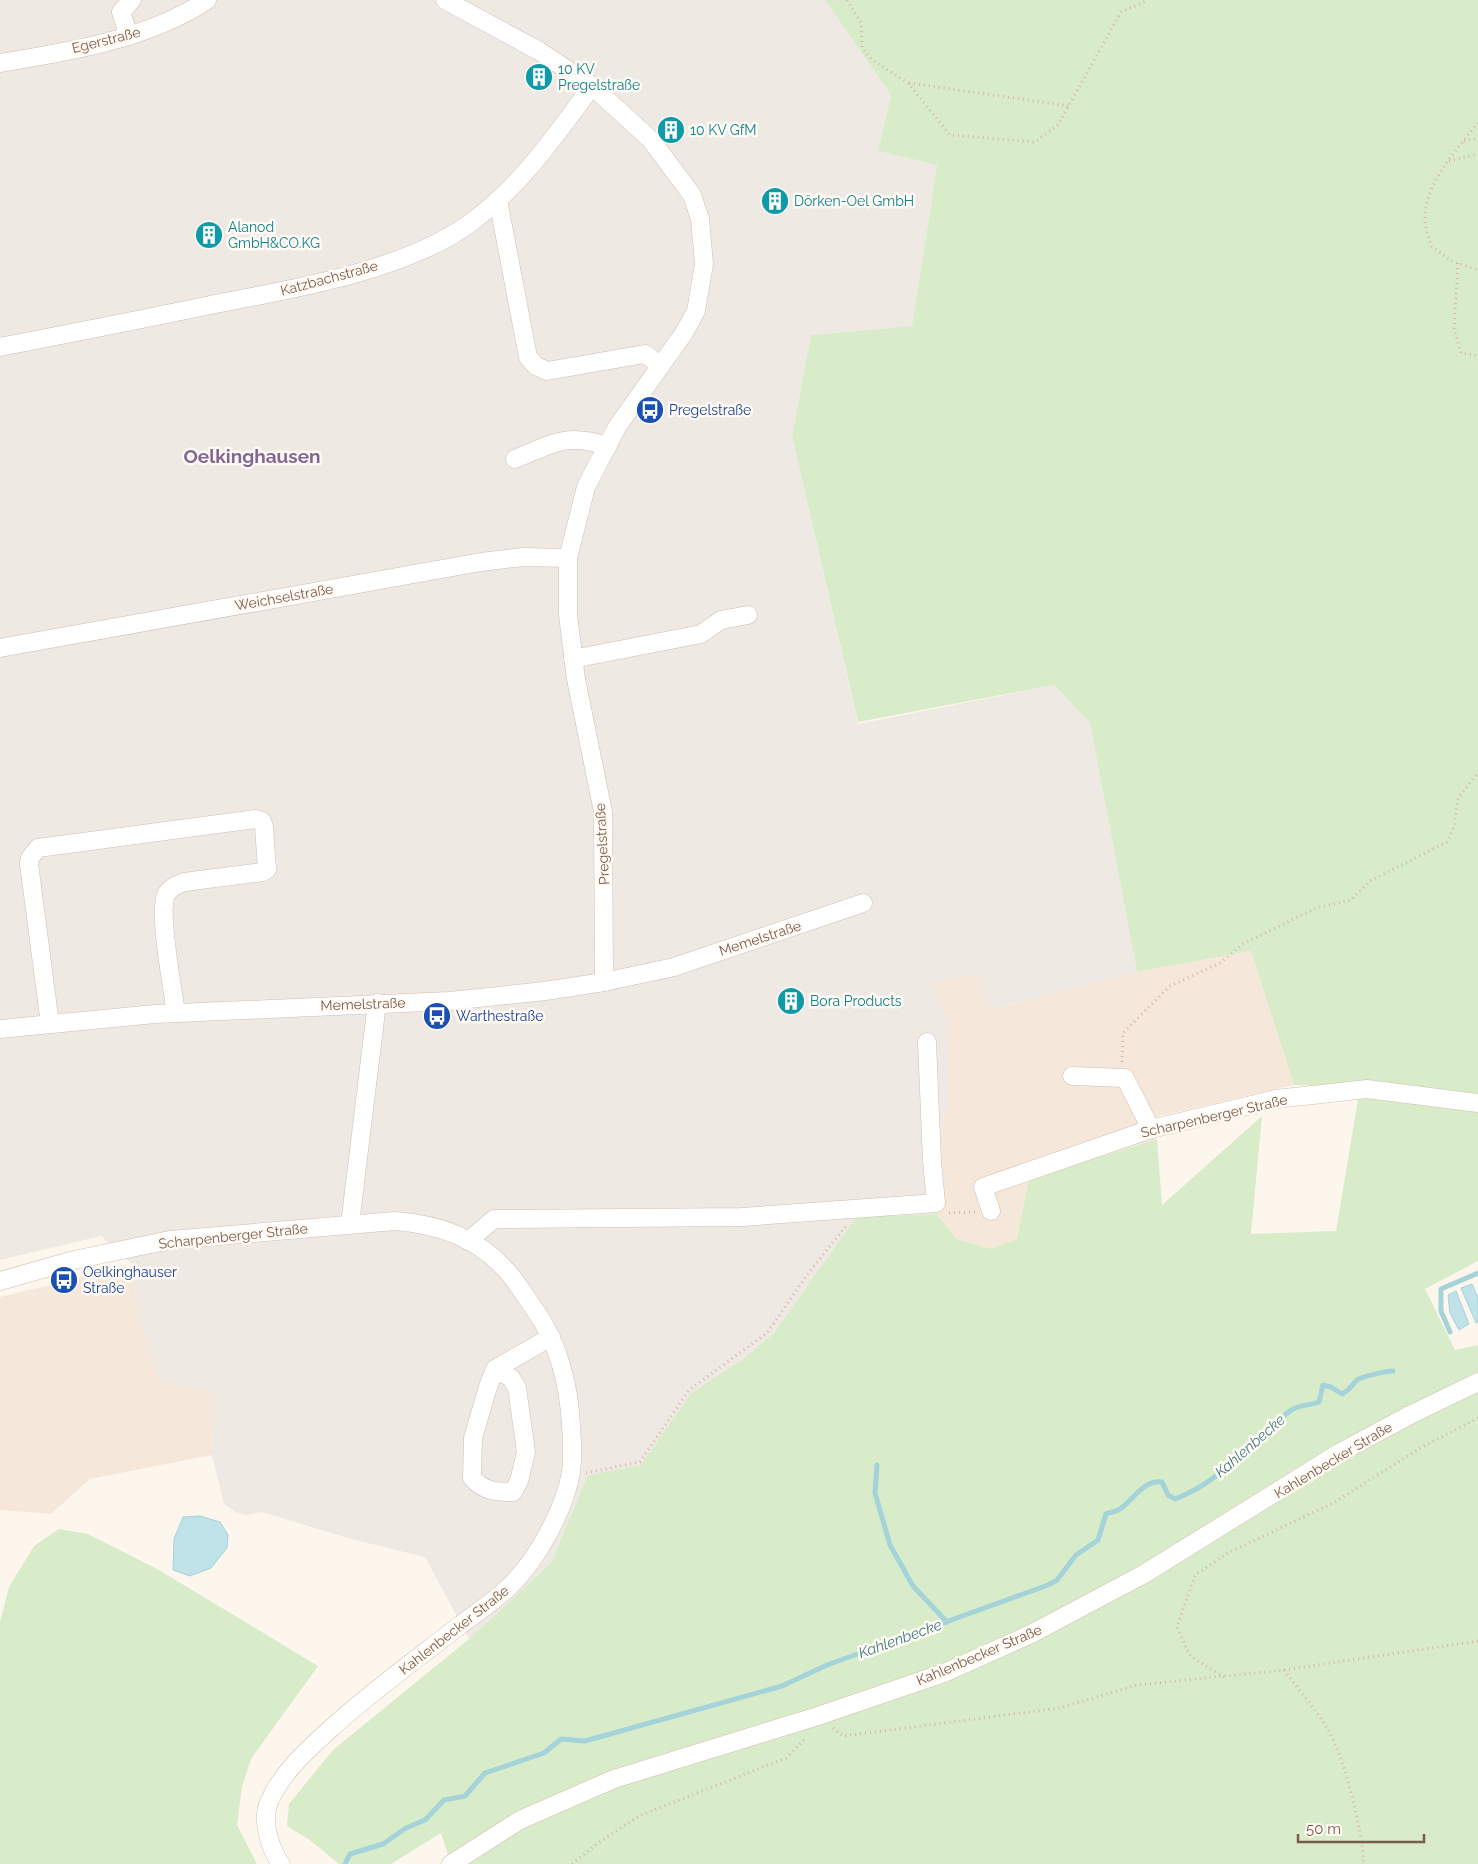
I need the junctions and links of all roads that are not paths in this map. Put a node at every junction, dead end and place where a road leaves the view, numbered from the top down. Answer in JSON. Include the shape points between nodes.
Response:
{"nodes":[{"id":1,"x":132,"y":0,"type":"edge"},
{"id":2,"x":207,"y":0,"type":"edge"},
{"id":3,"x":445,"y":0,"type":"edge"},
{"id":4,"x":129,"y":36,"type":"junction"},
{"id":5,"x":0,"y":63,"type":"edge"},
{"id":6,"x":592,"y":86,"type":"junction"},
{"id":7,"x":498,"y":200,"type":"junction"},
{"id":8,"x":0,"y":347,"type":"edge"},
{"id":9,"x":661,"y":366,"type":"junction"},
{"id":10,"x":608,"y":446,"type":"junction"},
{"id":11,"x":515,"y":459,"type":"dead end"},
{"id":12,"x":568,"y":558,"type":"junction"},
{"id":13,"x":748,"y":616,"type":"dead end"},
{"id":14,"x":0,"y":648,"type":"edge"},
{"id":15,"x":573,"y":659,"type":"junction"},
{"id":16,"x":863,"y":903,"type":"dead end"},
{"id":17,"x":604,"y":982,"type":"junction"},
{"id":18,"x":377,"y":1003,"type":"junction"},
{"id":19,"x":176,"y":1013,"type":"junction"},
{"id":20,"x":50,"y":1024,"type":"junction"},
{"id":21,"x":0,"y":1029,"type":"edge"},
{"id":22,"x":927,"y":1042,"type":"dead end"},
{"id":23,"x":1072,"y":1076,"type":"dead end"},
{"id":24,"x":1478,"y":1103,"type":"edge"},
{"id":25,"x":1151,"y":1128,"type":"junction"},
{"id":26,"x":991,"y":1211,"type":"road end"},
{"id":27,"x":350,"y":1224,"type":"junction"},
{"id":28,"x":468,"y":1241,"type":"junction"},
{"id":29,"x":0,"y":1281,"type":"edge"},
{"id":30,"x":551,"y":1337,"type":"junction"},
{"id":31,"x":496,"y":1370,"type":"junction"},
{"id":32,"x":1478,"y":1382,"type":"edge"},
{"id":33,"x":281,"y":1864,"type":"edge"},
{"id":34,"x":452,"y":1864,"type":"edge"}],
"edges":[{"from":1,"to":4,"type":"street","via":[[121,12]]},
{"from":2,"to":4,"type":"street","name":"Egerstraße","via":[[165,24]]},
{"from":3,"to":6,"type":"street","name":"Pregelstraße","via":[[539,50]]},
{"from":4,"to":5,"type":"street","name":"Egerstraße"},
{"from":6,"to":7,"type":"street","name":"Katzbachstraße","via":[[538,159]]},
{"from":6,"to":9,"type":"street","name":"Pregelstraße","via":[[661,152],[692,194],[700,219],[704,264],[696,311]]},
{"from":7,"to":8,"type":"street","name":"Katzbachstraße","via":[[472,222],[432,246],[309,286]]},
{"from":7,"to":9,"type":"street","via":[[528,357],[536,366],[547,371],[645,354]]},
{"from":9,"to":10,"type":"street","name":"Pregelstraße","via":[[632,405]]},
{"from":10,"to":11,"type":"street","via":[[587,440],[565,439]]},
{"from":10,"to":12,"type":"street","name":"Pregelstraße","via":[[586,488]]},
{"from":12,"to":14,"type":"street","name":"Weichselstraße","via":[[524,557],[481,562]]},
{"from":12,"to":15,"type":"street","name":"Pregelstraße","via":[[568,615]]},
{"from":13,"to":15,"type":"street","via":[[722,620],[702,634]]},
{"from":15,"to":17,"type":"street","name":"Pregelstraße","via":[[603,812]]},
{"from":16,"to":17,"type":"street","name":"Memelstraße","via":[[674,967]]},
{"from":17,"to":18,"type":"street","name":"Memelstraße","via":[[460,1000]]},
{"from":18,"to":19,"type":"street","name":"Memelstraße"},
{"from":18,"to":27,"type":"street"},
{"from":19,"to":20,"type":"street","name":"Memelstraße"},
{"from":19,"to":20,"type":"street","via":[[163,909],[168,892],[184,882],[267,869],[262,821],[256,819],[38,848],[33,852],[29,864]]},
{"from":20,"to":21,"type":"street","name":"Memelstraße"},
{"from":22,"to":28,"type":"street","via":[[936,1203],[742,1217],[494,1219]]},
{"from":23,"to":25,"type":"street","via":[[1125,1078]]},
{"from":24,"to":25,"type":"street","name":"Scharpenberger Straße","via":[[1367,1090],[1276,1099]]},
{"from":25,"to":26,"type":"street","name":"Scharpenberger Straße","via":[[983,1187]]},
{"from":27,"to":28,"type":"street","name":"Kahlenbecker Straße","via":[[422,1223],[455,1233]]},
{"from":27,"to":29,"type":"street","name":"Scharpenberger Straße","via":[[170,1240],[74,1260]]},
{"from":28,"to":30,"type":"street","name":"Kahlenbecker Straße","via":[[504,1267],[543,1320]]},
{"from":30,"to":31,"type":"street"},
{"from":30,"to":33,"type":"street","name":"Kahlenbecker Straße","via":[[570,1406],[571,1472],[564,1498],[544,1542],[511,1586],[347,1713],[286,1773],[268,1804],[267,1832]]},
{"from":31,"to":31,"type":"street","via":[[473,1438],[472,1478],[481,1488],[513,1492],[526,1452],[517,1388],[511,1378]]},
{"from":32,"to":34,"type":"street","name":"Kahlenbecker Straße","via":[[1410,1414],[1340,1453],[1144,1574],[1031,1634],[944,1673],[614,1779],[520,1820]]}]}
